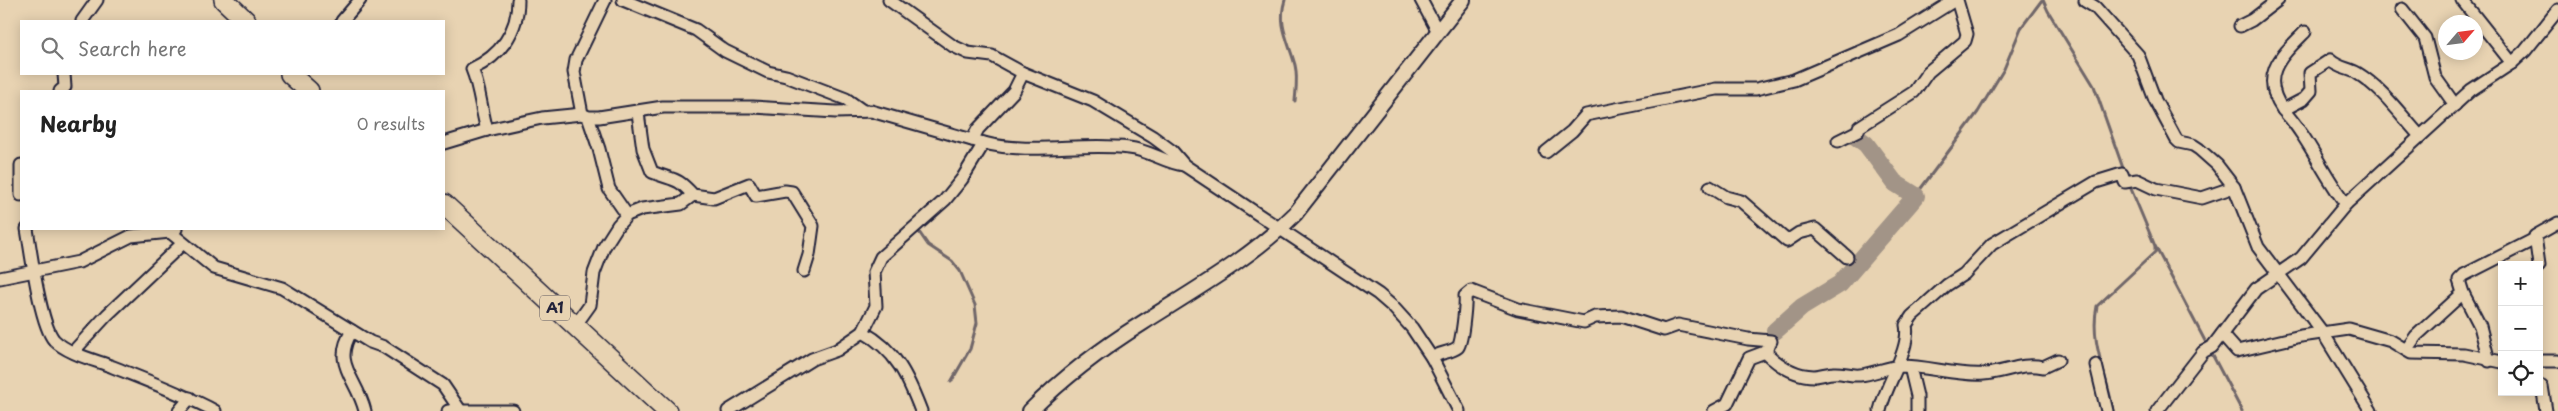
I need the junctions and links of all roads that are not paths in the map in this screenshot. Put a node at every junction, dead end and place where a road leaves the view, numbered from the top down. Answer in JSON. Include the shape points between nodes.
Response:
{"nodes":[{"id":1,"x":97,"y":0,"type":"edge"},
{"id":2,"x":211,"y":0,"type":"edge"},
{"id":3,"x":224,"y":0,"type":"edge"},
{"id":4,"x":360,"y":0,"type":"edge"},
{"id":5,"x":518,"y":0,"type":"edge"},
{"id":6,"x":605,"y":0,"type":"edge"},
{"id":7,"x":623,"y":0,"type":"edge"},
{"id":8,"x":889,"y":0,"type":"edge"},
{"id":9,"x":1421,"y":0,"type":"edge"},
{"id":10,"x":1463,"y":0,"type":"edge"},
{"id":11,"x":1956,"y":0,"type":"edge"},
{"id":12,"x":2278,"y":0,"type":"edge"},
{"id":13,"x":2462,"y":0,"type":"edge"},
{"id":14,"x":2085,"y":2,"type":"dead end"},
{"id":15,"x":2402,"y":9,"type":"dead end"},
{"id":16,"x":2558,"y":10,"type":"edge"},
{"id":17,"x":83,"y":20,"type":"edge"},
{"id":18,"x":231,"y":20,"type":"edge"},
{"id":19,"x":245,"y":20,"type":"edge"},
{"id":20,"x":343,"y":20,"type":"edge"},
{"id":21,"x":2240,"y":26,"type":"dead end"},
{"id":22,"x":1438,"y":30,"type":"junction"},
{"id":23,"x":2305,"y":32,"type":"dead end"},
{"id":24,"x":2512,"y":63,"type":"junction"},
{"id":25,"x":1024,"y":73,"type":"junction"},
{"id":26,"x":64,"y":75,"type":"edge"},
{"id":27,"x":291,"y":75,"type":"edge"},
{"id":28,"x":304,"y":75,"type":"edge"},
{"id":29,"x":64,"y":90,"type":"edge"},
{"id":30,"x":308,"y":90,"type":"edge"},
{"id":31,"x":321,"y":90,"type":"edge"},
{"id":32,"x":2455,"y":105,"type":"junction"},
{"id":33,"x":2283,"y":110,"type":"junction"},
{"id":34,"x":862,"y":111,"type":"junction"},
{"id":35,"x":638,"y":113,"type":"junction"},
{"id":36,"x":585,"y":115,"type":"junction"},
{"id":37,"x":487,"y":130,"type":"junction"},
{"id":38,"x":2420,"y":136,"type":"junction"},
{"id":39,"x":972,"y":140,"type":"junction"},
{"id":40,"x":1838,"y":141,"type":"dead end"},
{"id":41,"x":445,"y":143,"type":"edge"},
{"id":42,"x":984,"y":143,"type":"junction"},
{"id":43,"x":1546,"y":152,"type":"dead end"},
{"id":44,"x":1184,"y":165,"type":"junction"},
{"id":45,"x":2234,"y":186,"type":"junction"},
{"id":46,"x":1710,"y":187,"type":"dead end"},
{"id":47,"x":693,"y":195,"type":"junction"},
{"id":48,"x":2346,"y":204,"type":"junction"},
{"id":49,"x":445,"y":205,"type":"edge"},
{"id":50,"x":627,"y":215,"type":"junction"},
{"id":51,"x":445,"y":218,"type":"edge"},
{"id":52,"x":2558,"y":223,"type":"edge"},
{"id":53,"x":27,"y":230,"type":"edge"},
{"id":54,"x":173,"y":230,"type":"edge"},
{"id":55,"x":1279,"y":230,"type":"junction"},
{"id":56,"x":143,"y":232,"type":"edge"},
{"id":57,"x":2535,"y":239,"type":"junction"},
{"id":58,"x":182,"y":244,"type":"junction"},
{"id":59,"x":1847,"y":257,"type":"dead end"},
{"id":60,"x":2538,"y":261,"type":"edge"},
{"id":61,"x":804,"y":270,"type":"dead end"},
{"id":62,"x":34,"y":273,"type":"junction"},
{"id":63,"x":2277,"y":274,"type":"junction"},
{"id":64,"x":0,"y":278,"type":"edge"},
{"id":65,"x":2463,"y":293,"type":"junction"},
{"id":66,"x":575,"y":326,"type":"junction"},
{"id":67,"x":352,"y":331,"type":"junction"},
{"id":68,"x":863,"y":332,"type":"junction"},
{"id":69,"x":2322,"y":333,"type":"junction"},
{"id":70,"x":2222,"y":334,"type":"junction"},
{"id":71,"x":2406,"y":350,"type":"junction"},
{"id":72,"x":73,"y":352,"type":"junction"},
{"id":73,"x":1764,"y":352,"type":"junction"},
{"id":74,"x":1432,"y":358,"type":"junction"},
{"id":75,"x":2058,"y":360,"type":"dead end"},
{"id":76,"x":2489,"y":361,"type":"junction"},
{"id":77,"x":2558,"y":361,"type":"edge"},
{"id":78,"x":2498,"y":362,"type":"edge"},
{"id":79,"x":2543,"y":362,"type":"edge"},
{"id":80,"x":2096,"y":365,"type":"dead end"},
{"id":81,"x":1904,"y":367,"type":"junction"},
{"id":82,"x":2543,"y":392,"type":"edge"},
{"id":83,"x":190,"y":398,"type":"junction"},
{"id":84,"x":1458,"y":410,"type":"edge"},
{"id":85,"x":179,"y":411,"type":"edge"},
{"id":86,"x":215,"y":411,"type":"edge"},
{"id":87,"x":365,"y":411,"type":"edge"},
{"id":88,"x":454,"y":411,"type":"edge"},
{"id":89,"x":513,"y":411,"type":"edge"},
{"id":90,"x":650,"y":411,"type":"edge"},
{"id":91,"x":666,"y":411,"type":"edge"},
{"id":92,"x":728,"y":411,"type":"edge"},
{"id":93,"x":920,"y":411,"type":"edge"},
{"id":94,"x":1030,"y":411,"type":"edge"},
{"id":95,"x":1714,"y":411,"type":"edge"},
{"id":96,"x":1880,"y":411,"type":"edge"},
{"id":97,"x":1917,"y":411,"type":"edge"},
{"id":98,"x":2107,"y":411,"type":"edge"},
{"id":99,"x":2157,"y":411,"type":"edge"},
{"id":100,"x":2370,"y":411,"type":"edge"},
{"id":101,"x":2546,"y":411,"type":"edge"}],
"edges":[{"from":1,"to":17,"type":"street"},
{"from":2,"to":18,"type":"highway"},
{"from":3,"to":19,"type":"highway"},
{"from":4,"to":20,"type":"street"},
{"from":5,"to":37,"type":"street","via":[[518,14],[504,45],[495,55],[472,69]]},
{"from":6,"to":36,"type":"street","via":[[576,60],[574,72]]},
{"from":7,"to":34,"type":"street","via":[[696,30],[725,51],[768,72],[846,98]]},
{"from":8,"to":25,"type":"street","via":[[953,46],[968,53],[992,56]]},
{"from":9,"to":22,"type":"street"},
{"from":10,"to":22,"type":"street"},
{"from":11,"to":40,"type":"street","via":[[1967,34],[1965,41],[1928,72],[1914,92]]},
{"from":11,"to":43,"type":"street","via":[[1899,35],[1794,80],[1756,89],[1716,89],[1586,115]]},
{"from":12,"to":21,"type":"street"},
{"from":13,"to":24,"type":"street"},
{"from":14,"to":45,"type":"street","via":[[2094,6],[2138,55],[2155,100],[2176,139],[2199,149]]},
{"from":15,"to":32,"type":"street","via":[[2425,38],[2435,77]]},
{"from":16,"to":24,"type":"street","via":[[2525,52]]},
{"from":22,"to":55,"type":"street","via":[[1295,214]]},
{"from":23,"to":33,"type":"street","via":[[2277,63],[2270,82]]},
{"from":24,"to":32,"type":"street","via":[[2470,90]]},
{"from":25,"to":39,"type":"street","via":[[1014,91],[978,129]]},
{"from":25,"to":44,"type":"street","via":[[1080,94],[1119,115],[1172,151]]},
{"from":26,"to":29,"type":"street"},
{"from":27,"to":30,"type":"highway"},
{"from":28,"to":31,"type":"highway"},
{"from":32,"to":38,"type":"street"},
{"from":33,"to":38,"type":"street","via":[[2304,100],[2311,92],[2310,73],[2330,60],[2356,73],[2381,92]]},
{"from":33,"to":48,"type":"street","via":[[2300,128]]},
{"from":34,"to":35,"type":"street","via":[[663,107]]},
{"from":34,"to":39,"type":"street","via":[[882,113]]},
{"from":35,"to":36,"type":"street"},
{"from":35,"to":47,"type":"street","via":[[643,149],[652,172],[681,182]]},
{"from":36,"to":37,"type":"street","via":[[542,118]]},
{"from":36,"to":50,"type":"street","via":[[599,149],[609,189]]},
{"from":37,"to":41,"type":"street"},
{"from":38,"to":48,"type":"street"},
{"from":39,"to":42,"type":"street"},
{"from":42,"to":44,"type":"street","via":[[1020,148],[1131,148]]},
{"from":42,"to":68,"type":"street","via":[[945,200],[881,257],[874,272],[876,306]]},
{"from":44,"to":55,"type":"street","via":[[1234,196]]},
{"from":45,"to":63,"type":"street","via":[[2258,248]]},
{"from":45,"to":81,"type":"street","via":[[2202,198],[2156,189],[2131,181],[2122,174],[2096,182],[1992,244],[1964,274],[1912,316],[1906,325]]},
{"from":46,"to":59,"type":"street","via":[[1726,197],[1741,201],[1787,241],[1799,233],[1815,229]]},
{"from":47,"to":50,"type":"street","via":[[681,204],[642,209]]},
{"from":47,"to":61,"type":"street","via":[[714,198],[749,184],[756,196],[792,192],[813,226]]},
{"from":48,"to":63,"type":"street","via":[[2301,258]]},
{"from":49,"to":66,"type":"highway","number":"A1"},
{"from":50,"to":66,"type":"street","via":[[604,247],[592,279],[590,305]]},
{"from":51,"to":90,"type":"highway","number":"A1"},
{"from":52,"to":57,"type":"street","via":[[2537,233]]},
{"from":53,"to":62,"type":"street"},
{"from":54,"to":56,"type":"street"},
{"from":54,"to":58,"type":"street"},
{"from":55,"to":74,"type":"street","via":[[1378,294],[1412,328]]},
{"from":55,"to":94,"type":"street","via":[[1096,356]]},
{"from":56,"to":62,"type":"street","via":[[79,262]]},
{"from":57,"to":60,"type":"street"},
{"from":57,"to":65,"type":"street","via":[[2464,275],[2459,280]]},
{"from":58,"to":67,"type":"street","via":[[214,268],[282,288]]},
{"from":58,"to":72,"type":"street"},
{"from":62,"to":64,"type":"street"},
{"from":62,"to":72,"type":"street","via":[[48,329],[54,340]]},
{"from":63,"to":69,"type":"street"},
{"from":63,"to":70,"type":"street","via":[[2256,288]]},
{"from":65,"to":71,"type":"street","via":[[2416,336]]},
{"from":65,"to":76,"type":"street","via":[[2480,326]]},
{"from":66,"to":91,"type":"highway","number":"A1"},
{"from":67,"to":87,"type":"street","via":[[342,353]]},
{"from":67,"to":88,"type":"street","via":[[443,385]]},
{"from":68,"to":92,"type":"street","via":[[838,350],[812,359]]},
{"from":68,"to":93,"type":"street","via":[[893,354],[911,386]]},
{"from":69,"to":70,"type":"street","via":[[2237,351]]},
{"from":69,"to":71,"type":"street","via":[[2349,329],[2390,341]]},
{"from":69,"to":100,"type":"street"},
{"from":70,"to":99,"type":"street"},
{"from":71,"to":76,"type":"street","via":[[2411,353],[2464,354]]},
{"from":72,"to":83,"type":"street"},
{"from":73,"to":74,"type":"street","via":[[1771,341],[1678,325],[1664,330],[1621,316],[1594,317],[1584,322],[1510,307],[1471,291],[1465,296],[1463,338],[1458,347]]},
{"from":73,"to":81,"type":"street","via":[[1793,372],[1814,376],[1834,373],[1860,375]]},
{"from":73,"to":95,"type":"street","via":[[1749,358],[1728,404]]},
{"from":74,"to":84,"type":"street"},
{"from":75,"to":81,"type":"street","via":[[2043,367],[2020,365],[2001,373],[1982,374]]},
{"from":76,"to":78,"type":"street"},
{"from":77,"to":79,"type":"street"},
{"from":80,"to":98,"type":"street"},
{"from":81,"to":96,"type":"street","via":[[1892,374]]},
{"from":81,"to":97,"type":"street","via":[[1917,396]]},
{"from":82,"to":101,"type":"street"},
{"from":83,"to":85,"type":"street"},
{"from":83,"to":86,"type":"street"},
{"from":88,"to":89,"type":"street"}]}
